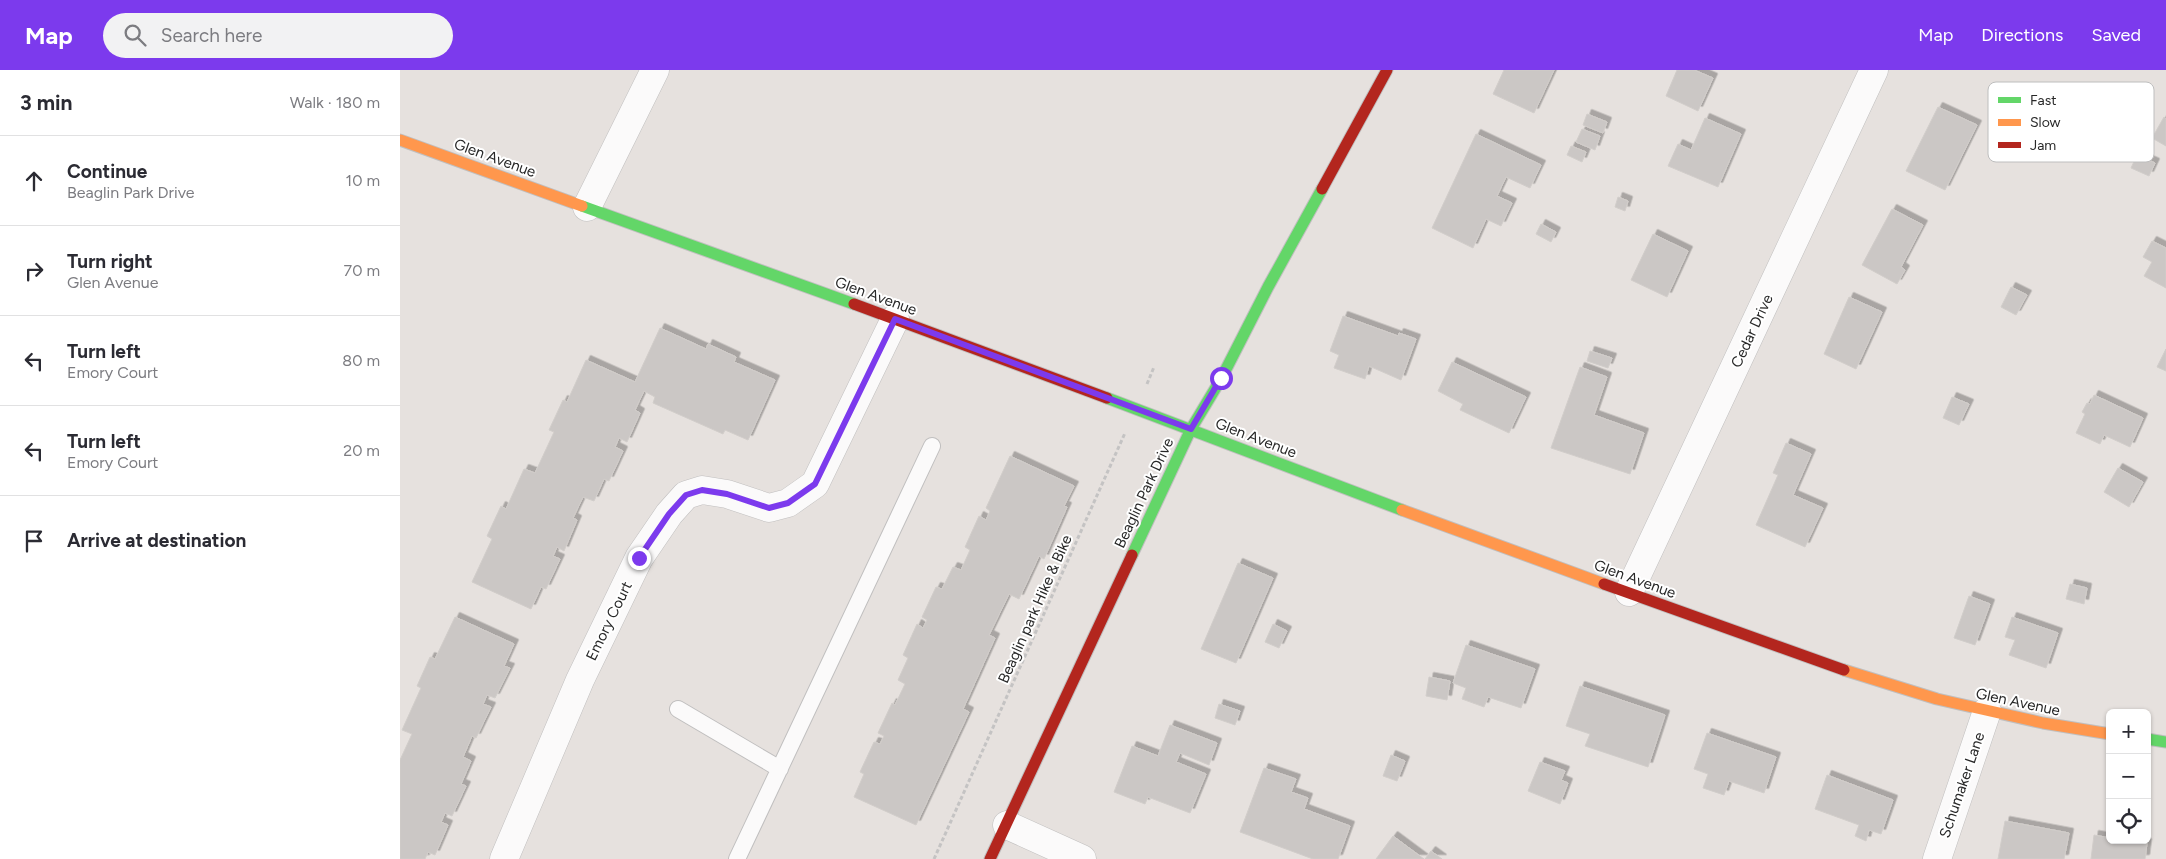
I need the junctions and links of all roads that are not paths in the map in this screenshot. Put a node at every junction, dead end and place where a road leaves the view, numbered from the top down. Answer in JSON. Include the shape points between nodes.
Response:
{"nodes":[{"id":1,"x":655,"y":70,"type":"edge"},
{"id":2,"x":1387,"y":70,"type":"edge"},
{"id":3,"x":1874,"y":70,"type":"edge"},
{"id":4,"x":400,"y":140,"type":"edge"},
{"id":5,"x":587,"y":207,"type":"junction"},
{"id":6,"x":895,"y":319,"type":"junction"},
{"id":7,"x":1191,"y":429,"type":"junction"},
{"id":8,"x":932,"y":446,"type":"dead end"},
{"id":9,"x":1629,"y":592,"type":"junction"},
{"id":10,"x":678,"y":709,"type":"dead end"},
{"id":11,"x":1987,"y":711,"type":"junction"},
{"id":12,"x":2106,"y":733,"type":"edge"},
{"id":13,"x":2151,"y":740,"type":"edge"},
{"id":14,"x":2166,"y":742,"type":"edge"},
{"id":15,"x":780,"y":769,"type":"junction"},
{"id":16,"x":1007,"y":826,"type":"junction"},
{"id":17,"x":504,"y":859,"type":"edge"},
{"id":18,"x":737,"y":859,"type":"edge"},
{"id":19,"x":990,"y":859,"type":"edge"},
{"id":20,"x":1082,"y":859,"type":"edge"},
{"id":21,"x":1938,"y":859,"type":"edge"}],
"edges":[{"from":1,"to":5,"type":"street"},
{"from":2,"to":7,"type":"street","name":"Beaglin Park Drive"},
{"from":3,"to":9,"type":"street","name":"Cedar Drive"},
{"from":4,"to":5,"type":"street","name":"Glen Avenue"},
{"from":5,"to":6,"type":"street","name":"Glen Avenue"},
{"from":6,"to":7,"type":"street","name":"Glen Avenue"},
{"from":6,"to":17,"type":"street","name":"Emory Court","via":[[815,484],[788,503],[769,508],[727,494],[702,490],[686,495],[669,514],[639,558],[588,662]]},
{"from":7,"to":9,"type":"street","name":"Glen Avenue"},
{"from":7,"to":16,"type":"street","name":"Beaglin Park Drive"},
{"from":8,"to":15,"type":"lane"},
{"from":9,"to":11,"type":"street","name":"Glen Avenue","via":[[1827,665]]},
{"from":10,"to":15,"type":"lane"},
{"from":11,"to":12,"type":"street","name":"Glen Avenue"},
{"from":11,"to":21,"type":"street","name":"Schumaker Lane"},
{"from":13,"to":14,"type":"street"},
{"from":15,"to":18,"type":"lane"},
{"from":16,"to":19,"type":"street","name":"Beaglin Park Drive"},
{"from":16,"to":20,"type":"street"}]}
